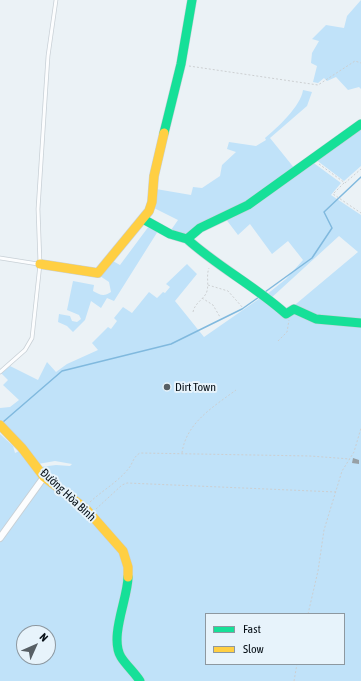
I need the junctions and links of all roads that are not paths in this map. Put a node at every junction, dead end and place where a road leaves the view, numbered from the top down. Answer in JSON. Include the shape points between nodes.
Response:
{"nodes":[{"id":1,"x":56,"y":0,"type":"edge"},
{"id":2,"x":192,"y":0,"type":"edge"},
{"id":3,"x":361,"y":124,"type":"edge"},
{"id":4,"x":143,"y":219,"type":"junction"},
{"id":5,"x":187,"y":239,"type":"junction"},
{"id":6,"x":0,"y":258,"type":"edge"},
{"id":7,"x":40,"y":264,"type":"junction"},
{"id":8,"x":361,"y":323,"type":"edge"},
{"id":9,"x":0,"y":372,"type":"edge"},
{"id":10,"x":0,"y":425,"type":"edge"},
{"id":11,"x":44,"y":477,"type":"junction"},
{"id":12,"x":0,"y":538,"type":"edge"},
{"id":13,"x":140,"y":681,"type":"edge"}],
"edges":[{"from":1,"to":7,"type":"lane","via":[[48,56],[39,183]]},
{"from":2,"to":4,"type":"street","via":[[181,64],[154,176],[152,202]]},
{"from":3,"to":5,"type":"street","via":[[248,205],[200,228]]},
{"from":4,"to":5,"type":"street","via":[[170,234]]},
{"from":4,"to":7,"type":"street","via":[[98,273]]},
{"from":5,"to":8,"type":"street","via":[[287,314],[294,309],[316,319]]},
{"from":6,"to":7,"type":"lane"},
{"from":7,"to":9,"type":"lane","via":[[32,338],[25,350]]},
{"from":10,"to":11,"type":"street","name":"Đường Hòa Bình"},
{"from":11,"to":12,"type":"street"},
{"from":11,"to":13,"type":"street","name":"Đường Hòa Bình","via":[[83,507],[118,544],[127,558],[128,582],[118,621],[118,647],[120,656]]}]}
